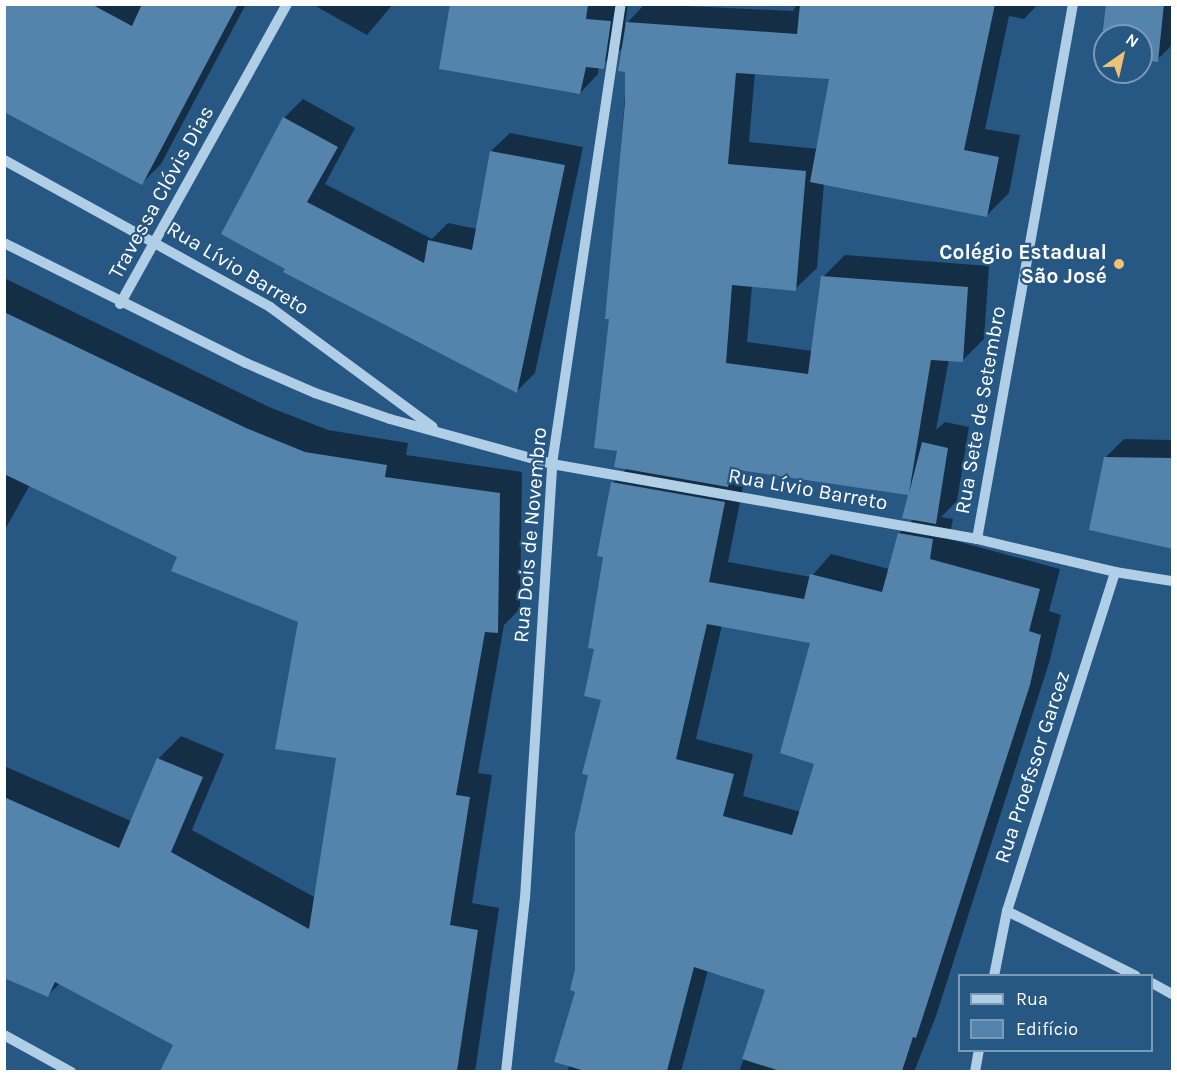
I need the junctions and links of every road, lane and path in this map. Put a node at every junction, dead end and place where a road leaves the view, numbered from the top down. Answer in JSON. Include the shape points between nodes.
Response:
{"nodes":[{"id":1,"x":287,"y":4,"type":"edge"},
{"id":2,"x":621,"y":4,"type":"edge"},
{"id":3,"x":1073,"y":4,"type":"edge"},
{"id":4,"x":4,"y":160,"type":"edge"},
{"id":5,"x":157,"y":242,"type":"junction"},
{"id":6,"x":4,"y":243,"type":"edge"},
{"id":7,"x":120,"y":304,"type":"junction"},
{"id":8,"x":438,"y":431,"type":"junction"},
{"id":9,"x":552,"y":464,"type":"junction"},
{"id":10,"x":977,"y":539,"type":"junction"},
{"id":11,"x":1114,"y":572,"type":"junction"},
{"id":12,"x":1173,"y":581,"type":"edge"},
{"id":13,"x":1007,"y":911,"type":"junction"},
{"id":14,"x":994,"y":974,"type":"edge"},
{"id":15,"x":1134,"y":974,"type":"edge"},
{"id":16,"x":1153,"y":984,"type":"edge"},
{"id":17,"x":1173,"y":994,"type":"edge"},
{"id":18,"x":4,"y":1035,"type":"edge"},
{"id":19,"x":979,"y":1052,"type":"edge"},
{"id":20,"x":71,"y":1071,"type":"edge"},
{"id":21,"x":506,"y":1071,"type":"edge"},
{"id":22,"x":975,"y":1071,"type":"edge"}],
"edges":[{"from":1,"to":5,"type":"street","name":"Travessa Clóvis Dias"},
{"from":2,"to":9,"type":"street","name":"Rua Dois de Novembro"},
{"from":3,"to":10,"type":"street","name":"Rua Sete de Setembro"},
{"from":4,"to":5,"type":"street","name":"Rua Lívio Barreto"},
{"from":5,"to":7,"type":"street","name":"Travessa Clóvis Dias"},
{"from":5,"to":8,"type":"street","name":"Rua Lívio Barreto","via":[[270,307]]},
{"from":6,"to":7,"type":"street","name":"Rua Lívio Barreto"},
{"from":7,"to":8,"type":"street","name":"Rua Lívio Barreto","via":[[315,393]]},
{"from":8,"to":9,"type":"street","name":"Rua Lívio Barreto"},
{"from":9,"to":10,"type":"street","name":"Rua Lívio Barreto"},
{"from":9,"to":21,"type":"street","name":"Rua Dois de Novembro","via":[[525,898]]},
{"from":10,"to":11,"type":"street","name":"Rua Lívio Barreto"},
{"from":11,"to":12,"type":"street","name":"Rua Lívio Barreto"},
{"from":11,"to":13,"type":"street","name":"Rua Proefssor Garcez"},
{"from":13,"to":14,"type":"street","name":"Rua Proefssor Garcez"},
{"from":13,"to":15,"type":"street"},
{"from":16,"to":17,"type":"street"},
{"from":18,"to":20,"type":"street"},
{"from":19,"to":22,"type":"street"}]}
